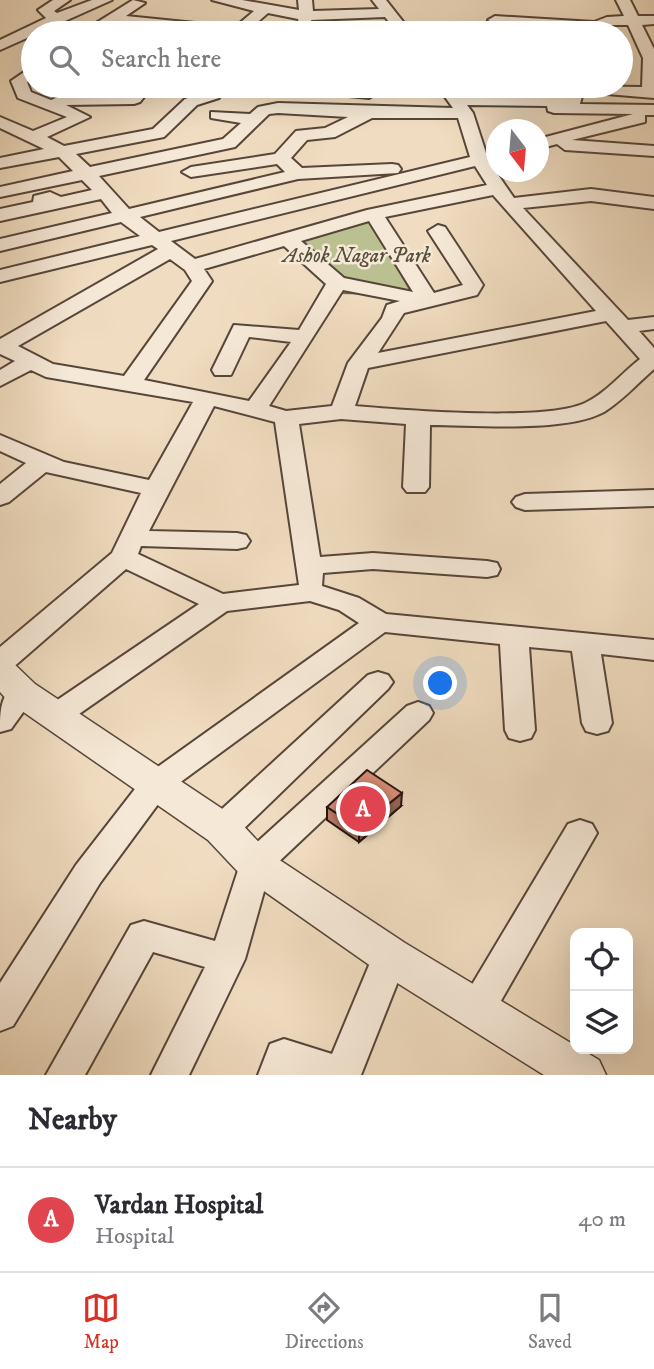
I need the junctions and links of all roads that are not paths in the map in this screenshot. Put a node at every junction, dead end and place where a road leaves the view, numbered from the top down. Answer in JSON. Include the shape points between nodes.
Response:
{"nodes":[{"id":1,"x":63,"y":0,"type":"edge"},
{"id":2,"x":105,"y":0,"type":"edge"},
{"id":3,"x":219,"y":0,"type":"edge"},
{"id":4,"x":305,"y":0,"type":"edge"},
{"id":5,"x":623,"y":0,"type":"edge"},
{"id":6,"x":138,"y":3,"type":"dead end"},
{"id":7,"x":383,"y":6,"type":"edge"},
{"id":8,"x":264,"y":9,"type":"junction"},
{"id":9,"x":50,"y":14,"type":"junction"},
{"id":10,"x":306,"y":16,"type":"junction"},
{"id":11,"x":112,"y":17,"type":"junction"},
{"id":12,"x":495,"y":20,"type":"dead end"},
{"id":13,"x":632,"y":20,"type":"junction"},
{"id":14,"x":654,"y":20,"type":"edge"},
{"id":15,"x":21,"y":21,"type":"edge"},
{"id":16,"x":22,"y":21,"type":"edge"},
{"id":17,"x":39,"y":21,"type":"edge"},
{"id":18,"x":106,"y":21,"type":"edge"},
{"id":19,"x":129,"y":21,"type":"edge"},
{"id":20,"x":250,"y":21,"type":"edge"},
{"id":21,"x":304,"y":21,"type":"edge"},
{"id":22,"x":395,"y":21,"type":"edge"},
{"id":23,"x":505,"y":21,"type":"edge"},
{"id":24,"x":607,"y":21,"type":"edge"},
{"id":25,"x":633,"y":22,"type":"edge"},
{"id":26,"x":6,"y":25,"type":"dead end"},
{"id":27,"x":21,"y":33,"type":"edge"},
{"id":28,"x":0,"y":46,"type":"edge"},
{"id":29,"x":633,"y":92,"type":"edge"},
{"id":30,"x":652,"y":93,"type":"edge"},
{"id":31,"x":31,"y":98,"type":"edge"},
{"id":32,"x":135,"y":98,"type":"edge"},
{"id":33,"x":204,"y":98,"type":"edge"},
{"id":34,"x":575,"y":98,"type":"edge"},
{"id":35,"x":456,"y":101,"type":"edge"},
{"id":36,"x":54,"y":106,"type":"junction"},
{"id":37,"x":654,"y":112,"type":"edge"},
{"id":38,"x":369,"y":113,"type":"junction"},
{"id":39,"x":217,"y":116,"type":"dead end"},
{"id":40,"x":253,"y":119,"type":"junction"},
{"id":41,"x":0,"y":122,"type":"edge"},
{"id":42,"x":33,"y":137,"type":"junction"},
{"id":43,"x":549,"y":142,"type":"edge"},
{"id":44,"x":549,"y":144,"type":"edge"},
{"id":45,"x":654,"y":151,"type":"edge"},
{"id":46,"x":64,"y":152,"type":"junction"},
{"id":47,"x":486,"y":154,"type":"edge"},
{"id":48,"x":281,"y":158,"type":"junction"},
{"id":49,"x":486,"y":158,"type":"edge"},
{"id":50,"x":0,"y":163,"type":"edge"},
{"id":51,"x":191,"y":172,"type":"dead end"},
{"id":52,"x":86,"y":173,"type":"junction"},
{"id":53,"x":428,"y":173,"type":"junction"},
{"id":54,"x":298,"y":174,"type":"junction"},
{"id":55,"x":498,"y":182,"type":"edge"},
{"id":56,"x":0,"y":192,"type":"edge"},
{"id":57,"x":106,"y":192,"type":"junction"},
{"id":58,"x":504,"y":196,"type":"junction"},
{"id":59,"x":654,"y":203,"type":"edge"},
{"id":60,"x":123,"y":214,"type":"junction"},
{"id":61,"x":374,"y":214,"type":"junction"},
{"id":62,"x":0,"y":215,"type":"edge"},
{"id":63,"x":438,"y":231,"type":"dead end"},
{"id":64,"x":288,"y":239,"type":"junction"},
{"id":65,"x":0,"y":245,"type":"edge"},
{"id":66,"x":166,"y":245,"type":"junction"},
{"id":67,"x":192,"y":266,"type":"junction"},
{"id":68,"x":0,"y":276,"type":"edge"},
{"id":69,"x":337,"y":283,"type":"junction"},
{"id":70,"x":429,"y":301,"type":"junction"},
{"id":71,"x":617,"y":321,"type":"junction"},
{"id":72,"x":654,"y":323,"type":"edge"},
{"id":73,"x":305,"y":337,"type":"junction"},
{"id":74,"x":0,"y":346,"type":"edge"},
{"id":75,"x":653,"y":359,"type":"edge"},
{"id":76,"x":32,"y":360,"type":"junction"},
{"id":77,"x":359,"y":362,"type":"junction"},
{"id":78,"x":223,"y":370,"type":"dead end"},
{"id":79,"x":0,"y":379,"type":"edge"},
{"id":80,"x":129,"y":385,"type":"junction"},
{"id":81,"x":207,"y":397,"type":"junction"},
{"id":82,"x":256,"y":408,"type":"junction"},
{"id":83,"x":341,"y":412,"type":"junction"},
{"id":84,"x":286,"y":418,"type":"junction"},
{"id":85,"x":418,"y":418,"type":"junction"},
{"id":86,"x":0,"y":442,"type":"edge"},
{"id":87,"x":43,"y":463,"type":"junction"},
{"id":88,"x":416,"y":487,"type":"dead end"},
{"id":89,"x":156,"y":489,"type":"junction"},
{"id":90,"x":0,"y":498,"type":"edge"},
{"id":91,"x":654,"y":498,"type":"edge"},
{"id":92,"x":525,"y":502,"type":"dead end"},
{"id":93,"x":237,"y":541,"type":"dead end"},
{"id":94,"x":128,"y":547,"type":"junction"},
{"id":95,"x":487,"y":569,"type":"dead end"},
{"id":96,"x":310,"y":579,"type":"junction"},
{"id":97,"x":220,"y":603,"type":"junction"},
{"id":98,"x":379,"y":622,"type":"junction"},
{"id":99,"x":514,"y":638,"type":"junction"},
{"id":100,"x":585,"y":642,"type":"junction"},
{"id":101,"x":654,"y":650,"type":"edge"},
{"id":102,"x":378,"y":682,"type":"dead end"},
{"id":103,"x":5,"y":687,"type":"edge"},
{"id":104,"x":418,"y":713,"type":"dead end"},
{"id":105,"x":55,"y":716,"type":"junction"},
{"id":106,"x":597,"y":723,"type":"dead end"},
{"id":107,"x":520,"y":730,"type":"dead end"},
{"id":108,"x":156,"y":784,"type":"junction"},
{"id":109,"x":222,"y":829,"type":"junction"},
{"id":110,"x":580,"y":833,"type":"dead end"},
{"id":111,"x":255,"y":864,"type":"junction"},
{"id":112,"x":390,"y":956,"type":"junction"},
{"id":113,"x":227,"y":959,"type":"junction"},
{"id":114,"x":477,"y":1009,"type":"junction"},
{"id":115,"x":0,"y":1015,"type":"edge"},
{"id":116,"x":65,"y":1075,"type":"edge"},
{"id":117,"x":170,"y":1075,"type":"edge"},
{"id":118,"x":276,"y":1075,"type":"edge"},
{"id":119,"x":342,"y":1075,"type":"edge"},
{"id":120,"x":583,"y":1075,"type":"edge"}],
"edges":[{"from":1,"to":9,"type":"street"},
{"from":2,"to":9,"type":"street"},
{"from":3,"to":8,"type":"street"},
{"from":4,"to":10,"type":"street"},
{"from":5,"to":13,"type":"street"},
{"from":6,"to":11,"type":"street"},
{"from":7,"to":10,"type":"street"},
{"from":7,"to":22,"type":"street"},
{"from":8,"to":10,"type":"street"},
{"from":8,"to":20,"type":"street"},
{"from":9,"to":16,"type":"street"},
{"from":9,"to":17,"type":"street"},
{"from":10,"to":21,"type":"street"},
{"from":11,"to":18,"type":"street"},
{"from":11,"to":19,"type":"street"},
{"from":12,"to":23,"type":"street"},
{"from":13,"to":14,"type":"street"},
{"from":13,"to":24,"type":"street"},
{"from":15,"to":26,"type":"street"},
{"from":25,"to":30,"type":"street","via":[[651,58]]},
{"from":27,"to":28,"type":"street"},
{"from":29,"to":30,"type":"street"},
{"from":31,"to":36,"type":"street"},
{"from":32,"to":36,"type":"street","via":[[65,99]]},
{"from":33,"to":46,"type":"street","via":[[191,102],[158,133]]},
{"from":34,"to":35,"type":"street","via":[[574,102]]},
{"from":35,"to":37,"type":"street"},
{"from":35,"to":38,"type":"street"},
{"from":35,"to":47,"type":"street"},
{"from":36,"to":42,"type":"street","via":[[82,117]]},
{"from":37,"to":43,"type":"street"},
{"from":38,"to":40,"type":"street","via":[[278,108],[264,110]]},
{"from":38,"to":48,"type":"street","via":[[329,133],[302,135]]},
{"from":39,"to":40,"type":"street"},
{"from":40,"to":52,"type":"street","via":[[229,143]]},
{"from":41,"to":42,"type":"street"},
{"from":42,"to":46,"type":"street"},
{"from":44,"to":45,"type":"street"},
{"from":46,"to":50,"type":"street"},
{"from":46,"to":52,"type":"street"},
{"from":48,"to":51,"type":"street"},
{"from":48,"to":54,"type":"street"},
{"from":49,"to":53,"type":"street"},
{"from":52,"to":56,"type":"street"},
{"from":52,"to":57,"type":"street"},
{"from":53,"to":54,"type":"street","via":[[380,168]]},
{"from":53,"to":66,"type":"street","via":[[334,194]]},
{"from":54,"to":60,"type":"street"},
{"from":55,"to":58,"type":"street"},
{"from":57,"to":60,"type":"street"},
{"from":57,"to":62,"type":"street","via":[[58,203],[50,198],[41,200],[47,205]]},
{"from":58,"to":59,"type":"street","via":[[591,195]]},
{"from":58,"to":61,"type":"street"},
{"from":58,"to":71,"type":"street"},
{"from":60,"to":65,"type":"street"},
{"from":60,"to":66,"type":"street"},
{"from":61,"to":64,"type":"street"},
{"from":61,"to":70,"type":"street"},
{"from":63,"to":70,"type":"street","via":[[473,285],[470,291]]},
{"from":64,"to":67,"type":"street"},
{"from":64,"to":69,"type":"street"},
{"from":66,"to":67,"type":"street"},
{"from":66,"to":68,"type":"street"},
{"from":66,"to":74,"type":"street"},
{"from":67,"to":80,"type":"street","via":[[202,281]]},
{"from":69,"to":70,"type":"street"},
{"from":69,"to":73,"type":"street"},
{"from":70,"to":77,"type":"street","via":[[394,309],[392,319]]},
{"from":71,"to":72,"type":"street"},
{"from":71,"to":75,"type":"street"},
{"from":71,"to":77,"type":"street"},
{"from":73,"to":78,"type":"street","via":[[243,330]]},
{"from":73,"to":82,"type":"street"},
{"from":74,"to":76,"type":"street"},
{"from":75,"to":85,"type":"street","via":[[595,407],[572,414]]},
{"from":76,"to":79,"type":"street"},
{"from":76,"to":80,"type":"street","via":[[46,370]]},
{"from":77,"to":83,"type":"street"},
{"from":80,"to":81,"type":"street"},
{"from":81,"to":82,"type":"street"},
{"from":81,"to":89,"type":"street"},
{"from":82,"to":84,"type":"street"},
{"from":83,"to":84,"type":"street"},
{"from":83,"to":85,"type":"street"},
{"from":84,"to":96,"type":"street"},
{"from":85,"to":88,"type":"street"},
{"from":86,"to":87,"type":"street"},
{"from":87,"to":89,"type":"street"},
{"from":87,"to":90,"type":"street"},
{"from":89,"to":94,"type":"street"},
{"from":91,"to":92,"type":"street"},
{"from":93,"to":94,"type":"street"},
{"from":94,"to":97,"type":"street"},
{"from":94,"to":103,"type":"street"},
{"from":95,"to":96,"type":"street","via":[[373,561]]},
{"from":96,"to":97,"type":"street"},
{"from":96,"to":98,"type":"street"},
{"from":97,"to":105,"type":"street"},
{"from":98,"to":99,"type":"street"},
{"from":98,"to":108,"type":"street"},
{"from":99,"to":100,"type":"street"},
{"from":99,"to":107,"type":"street"},
{"from":100,"to":101,"type":"street"},
{"from":100,"to":106,"type":"street"},
{"from":102,"to":109,"type":"street"},
{"from":103,"to":105,"type":"street"},
{"from":104,"to":111,"type":"street"},
{"from":105,"to":108,"type":"street"},
{"from":108,"to":109,"type":"street"},
{"from":108,"to":115,"type":"street","via":[[88,874]]},
{"from":109,"to":111,"type":"street"},
{"from":110,"to":114,"type":"street"},
{"from":111,"to":112,"type":"street"},
{"from":111,"to":113,"type":"street"},
{"from":112,"to":114,"type":"street"},
{"from":112,"to":119,"type":"street"},
{"from":113,"to":116,"type":"street","via":[[144,935]]},
{"from":113,"to":117,"type":"street"},
{"from":114,"to":120,"type":"street"},
{"from":118,"to":119,"type":"street","via":[[284,1056]]}]}
